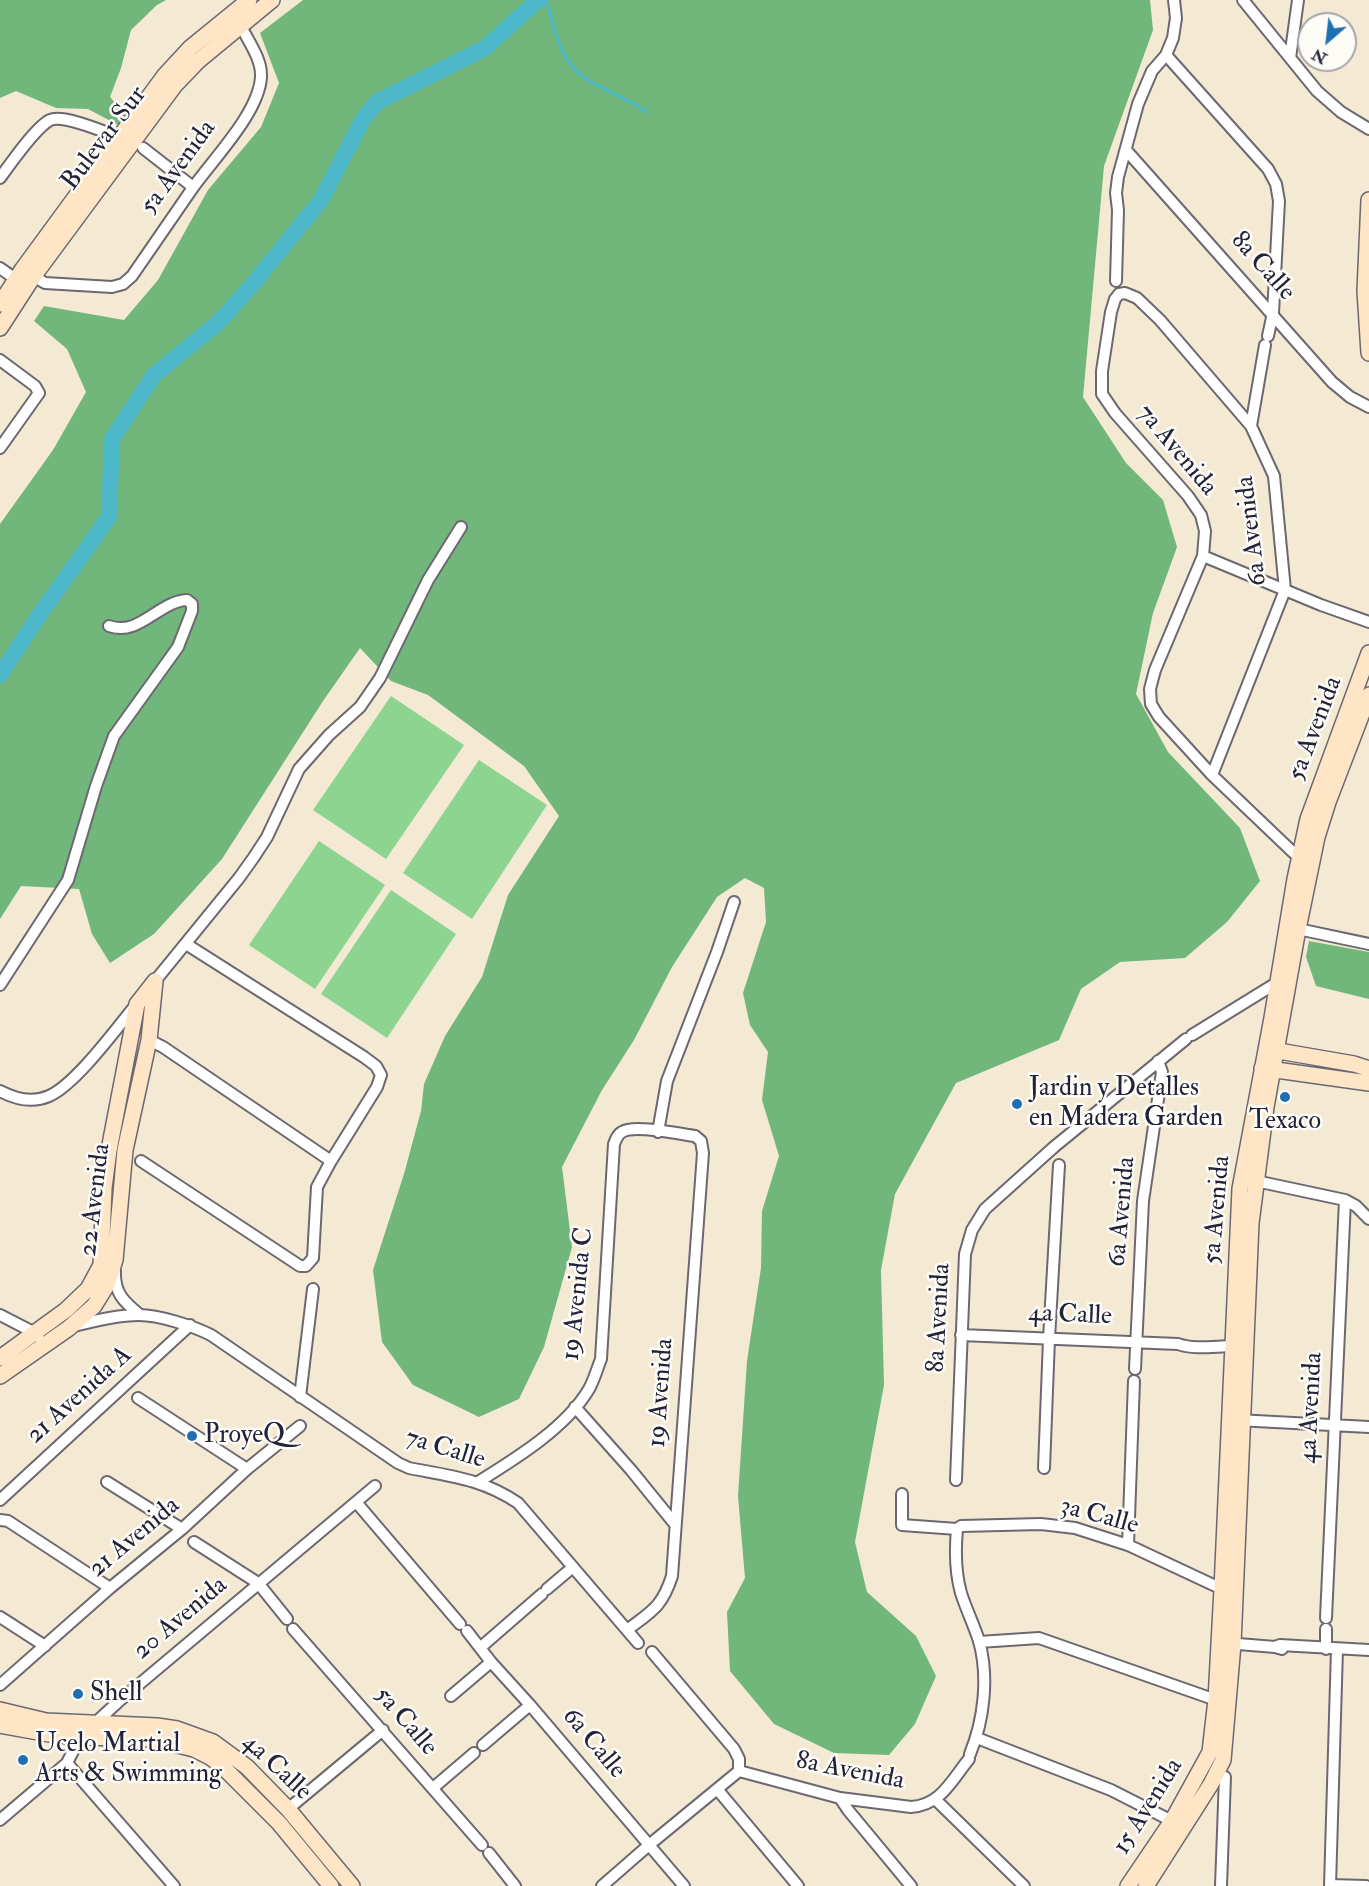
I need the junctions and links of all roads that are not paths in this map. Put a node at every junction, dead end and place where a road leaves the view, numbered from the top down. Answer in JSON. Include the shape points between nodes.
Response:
{"nodes":[{"id":1,"x":249,"y":0,"type":"edge"},
{"id":2,"x":272,"y":0,"type":"edge"},
{"id":3,"x":1174,"y":0,"type":"edge"},
{"id":4,"x":1243,"y":0,"type":"edge"},
{"id":5,"x":1298,"y":0,"type":"edge"},
{"id":6,"x":241,"y":26,"type":"junction"},
{"id":7,"x":1166,"y":55,"type":"junction"},
{"id":8,"x":1290,"y":58,"type":"junction"},
{"id":9,"x":1369,"y":129,"type":"edge"},
{"id":10,"x":118,"y":137,"type":"junction"},
{"id":11,"x":143,"y":148,"type":"dead end"},
{"id":12,"x":1126,"y":150,"type":"junction"},
{"id":13,"x":0,"y":178,"type":"edge"},
{"id":14,"x":193,"y":187,"type":"junction"},
{"id":15,"x":1369,"y":200,"type":"edge"},
{"id":16,"x":0,"y":268,"type":"edge"},
{"id":17,"x":24,"y":278,"type":"junction"},
{"id":18,"x":1116,"y":281,"type":"dead end"},
{"id":19,"x":1119,"y":294,"type":"joint"},
{"id":20,"x":0,"y":304,"type":"edge"},
{"id":21,"x":1273,"y":313,"type":"junction"},
{"id":22,"x":0,"y":328,"type":"edge"},
{"id":23,"x":1369,"y":353,"type":"edge"},
{"id":24,"x":0,"y":360,"type":"edge"},
{"id":25,"x":1369,"y":407,"type":"edge"},
{"id":26,"x":1251,"y":426,"type":"junction"},
{"id":27,"x":0,"y":448,"type":"edge"},
{"id":28,"x":461,"y":527,"type":"dead end"},
{"id":29,"x":1203,"y":556,"type":"junction"},
{"id":30,"x":1286,"y":590,"type":"junction"},
{"id":31,"x":1369,"y":622,"type":"edge"},
{"id":32,"x":110,"y":626,"type":"dead end"},
{"id":33,"x":1369,"y":652,"type":"edge"},
{"id":34,"x":1369,"y":695,"type":"edge"},
{"id":35,"x":1212,"y":775,"type":"junction"},
{"id":36,"x":1317,"y":813,"type":"junction"},
{"id":37,"x":1299,"y":858,"type":"junction"},
{"id":38,"x":734,"y":902,"type":"dead end"},
{"id":39,"x":1298,"y":929,"type":"junction"},
{"id":40,"x":186,"y":944,"type":"junction"},
{"id":41,"x":1369,"y":944,"type":"edge"},
{"id":42,"x":155,"y":981,"type":"junction"},
{"id":43,"x":1278,"y":982,"type":"junction"},
{"id":44,"x":0,"y":985,"type":"edge"},
{"id":45,"x":137,"y":1004,"type":"junction"},
{"id":46,"x":149,"y":1040,"type":"junction"},
{"id":47,"x":1271,"y":1050,"type":"junction"},
{"id":48,"x":1158,"y":1061,"type":"junction"},
{"id":49,"x":1267,"y":1068,"type":"junction"},
{"id":50,"x":1369,"y":1069,"type":"edge"},
{"id":51,"x":1369,"y":1083,"type":"edge"},
{"id":52,"x":0,"y":1091,"type":"edge"},
{"id":53,"x":658,"y":1132,"type":"junction"},
{"id":54,"x":109,"y":1150,"type":"junction"},
{"id":55,"x":125,"y":1150,"type":"junction"},
{"id":56,"x":141,"y":1161,"type":"dead end"},
{"id":57,"x":331,"y":1161,"type":"junction"},
{"id":58,"x":1059,"y":1165,"type":"dead end"},
{"id":59,"x":1256,"y":1181,"type":"junction"},
{"id":60,"x":1346,"y":1200,"type":"junction"},
{"id":61,"x":1369,"y":1219,"type":"edge"},
{"id":62,"x":115,"y":1260,"type":"junction"},
{"id":63,"x":313,"y":1289,"type":"dead end"},
{"id":64,"x":0,"y":1315,"type":"edge"},
{"id":65,"x":140,"y":1315,"type":"junction"},
{"id":66,"x":190,"y":1325,"type":"junction"},
{"id":67,"x":69,"y":1328,"type":"junction"},
{"id":68,"x":961,"y":1335,"type":"junction"},
{"id":69,"x":40,"y":1339,"type":"junction"},
{"id":70,"x":1049,"y":1339,"type":"junction"},
{"id":71,"x":1136,"y":1342,"type":"junction"},
{"id":72,"x":1233,"y":1347,"type":"junction"},
{"id":73,"x":0,"y":1358,"type":"edge"},
{"id":74,"x":1135,"y":1369,"type":"dead end"},
{"id":75,"x":0,"y":1376,"type":"edge"},
{"id":76,"x":1134,"y":1381,"type":"dead end"},
{"id":77,"x":300,"y":1397,"type":"junction"},
{"id":78,"x":138,"y":1398,"type":"dead end"},
{"id":79,"x":575,"y":1407,"type":"junction"},
{"id":80,"x":1235,"y":1420,"type":"junction"},
{"id":81,"x":1334,"y":1425,"type":"junction"},
{"id":82,"x":300,"y":1426,"type":"dead end"},
{"id":83,"x":1369,"y":1427,"type":"edge"},
{"id":84,"x":1044,"y":1468,"type":"dead end"},
{"id":85,"x":247,"y":1469,"type":"junction"},
{"id":86,"x":956,"y":1480,"type":"dead end"},
{"id":87,"x":107,"y":1482,"type":"dead end"},
{"id":88,"x":478,"y":1482,"type":"junction"},
{"id":89,"x":375,"y":1486,"type":"dead end"},
{"id":90,"x":902,"y":1494,"type":"dead end"},
{"id":91,"x":0,"y":1500,"type":"edge"},
{"id":92,"x":356,"y":1502,"type":"junction"},
{"id":93,"x":0,"y":1520,"type":"edge"},
{"id":94,"x":674,"y":1523,"type":"junction"},
{"id":95,"x":182,"y":1529,"type":"junction"},
{"id":96,"x":957,"y":1529,"type":"junction"},
{"id":97,"x":194,"y":1542,"type":"dead end"},
{"id":98,"x":1128,"y":1545,"type":"junction"},
{"id":99,"x":573,"y":1567,"type":"junction"},
{"id":100,"x":258,"y":1583,"type":"junction"},
{"id":101,"x":110,"y":1588,"type":"junction"},
{"id":102,"x":1222,"y":1589,"type":"junction"},
{"id":103,"x":0,"y":1617,"type":"edge"},
{"id":104,"x":287,"y":1619,"type":"dead end"},
{"id":105,"x":293,"y":1629,"type":"dead end"},
{"id":106,"x":627,"y":1630,"type":"junction"},
{"id":107,"x":638,"y":1642,"type":"dead end"},
{"id":108,"x":979,"y":1642,"type":"junction"},
{"id":109,"x":1226,"y":1643,"type":"junction"},
{"id":110,"x":45,"y":1646,"type":"junction"},
{"id":111,"x":481,"y":1647,"type":"junction"},
{"id":112,"x":1332,"y":1649,"type":"junction"},
{"id":113,"x":1369,"y":1650,"type":"edge"},
{"id":114,"x":652,"y":1652,"type":"dead end"},
{"id":115,"x":491,"y":1662,"type":"junction"},
{"id":116,"x":0,"y":1684,"type":"edge"},
{"id":117,"x":450,"y":1696,"type":"dead end"},
{"id":118,"x":1216,"y":1700,"type":"junction"},
{"id":119,"x":530,"y":1705,"type":"junction"},
{"id":120,"x":0,"y":1710,"type":"edge"},
{"id":121,"x":97,"y":1723,"type":"junction"},
{"id":122,"x":0,"y":1725,"type":"edge"},
{"id":123,"x":383,"y":1730,"type":"junction"},
{"id":124,"x":80,"y":1737,"type":"junction"},
{"id":125,"x":976,"y":1738,"type":"junction"},
{"id":126,"x":483,"y":1745,"type":"dead end"},
{"id":127,"x":474,"y":1753,"type":"dead end"},
{"id":128,"x":1216,"y":1756,"type":"junction"},
{"id":129,"x":67,"y":1763,"type":"junction"},
{"id":130,"x":739,"y":1771,"type":"junction"},
{"id":131,"x":1225,"y":1777,"type":"dead end"},
{"id":132,"x":433,"y":1788,"type":"junction"},
{"id":133,"x":717,"y":1789,"type":"junction"},
{"id":134,"x":840,"y":1798,"type":"junction"},
{"id":135,"x":936,"y":1800,"type":"junction"},
{"id":136,"x":288,"y":1809,"type":"junction"},
{"id":137,"x":0,"y":1820,"type":"edge"},
{"id":138,"x":1172,"y":1821,"type":"junction"},
{"id":139,"x":649,"y":1845,"type":"junction"},
{"id":140,"x":323,"y":1883,"type":"edge"},
{"id":141,"x":174,"y":1886,"type":"edge"},
{"id":142,"x":352,"y":1886,"type":"edge"},
{"id":143,"x":515,"y":1886,"type":"edge"},
{"id":144,"x":602,"y":1886,"type":"edge"},
{"id":145,"x":684,"y":1886,"type":"edge"},
{"id":146,"x":798,"y":1886,"type":"edge"},
{"id":147,"x":911,"y":1886,"type":"edge"},
{"id":148,"x":1024,"y":1886,"type":"edge"},
{"id":149,"x":1128,"y":1886,"type":"edge"},
{"id":150,"x":1146,"y":1886,"type":"edge"},
{"id":151,"x":1221,"y":1886,"type":"edge"},
{"id":152,"x":1330,"y":1886,"type":"edge"},
{"id":153,"x":1366,"y":1886,"type":"edge"}],
"edges":[{"from":1,"to":10,"type":"main road","name":"Bulevar Sur","via":[[190,48]]},
{"from":2,"to":6,"type":"main road","name":"Bulevar Sur"},
{"from":3,"to":7,"type":"street","via":[[1174,36]]},
{"from":4,"to":8,"type":"street"},
{"from":5,"to":8,"type":"street"},
{"from":6,"to":14,"type":"street","name":"5a Avenida","via":[[259,63],[260,87],[245,118]]},
{"from":6,"to":17,"type":"main road","name":"Bulevar Sur","via":[[198,60],[175,86]]},
{"from":7,"to":12,"type":"street","via":[[1152,71],[1138,104]]},
{"from":7,"to":21,"type":"street","via":[[1269,169],[1276,184],[1279,201]]},
{"from":8,"to":9,"type":"street","via":[[1341,112]]},
{"from":10,"to":13,"type":"street","via":[[64,120],[50,120]]},
{"from":10,"to":17,"type":"main road","name":"Bulevar Sur"},
{"from":11,"to":14,"type":"street"},
{"from":12,"to":18,"type":"street","via":[[1116,193]]},
{"from":12,"to":21,"type":"street","name":"8a Calle"},
{"from":14,"to":17,"type":"street","name":"5a Avenida","via":[[123,284],[112,287],[45,283]]},
{"from":15,"to":23,"type":"main road","via":[[1365,291]]},
{"from":16,"to":17,"type":"street"},
{"from":17,"to":20,"type":"main road","name":"Bulevar Sur"},
{"from":17,"to":22,"type":"main road","name":"Bulevar Sur"},
{"from":19,"to":26,"type":"street","name":"6a Avenida","via":[[1137,298],[1160,320]]},
{"from":19,"to":29,"type":"street","name":"7a Avenida","via":[[1111,312],[1102,394],[1201,514],[1205,531]]},
{"from":21,"to":25,"type":"street","name":"8a Calle","via":[[1332,382]]},
{"from":21,"to":26,"type":"street"},
{"from":24,"to":27,"type":"street","via":[[39,393]]},
{"from":26,"to":30,"type":"street","name":"6a Avenida","via":[[1274,476]]},
{"from":28,"to":40,"type":"street","via":[[428,580],[380,678],[360,707],[299,769],[267,837]]},
{"from":29,"to":30,"type":"street"},
{"from":29,"to":35,"type":"street","name":"7a Avenida","via":[[1150,689],[1151,704],[1159,717]]},
{"from":30,"to":31,"type":"street"},
{"from":30,"to":35,"type":"street","name":"6a Avenida"},
{"from":32,"to":44,"type":"street","via":[[121,628],[146,621],[176,601],[187,600],[192,604],[178,647],[114,736],[68,880]]},
{"from":33,"to":36,"type":"main road","name":"5a Avenida"},
{"from":34,"to":36,"type":"main road","name":"5a Avenida"},
{"from":35,"to":37,"type":"street"},
{"from":36,"to":37,"type":"main road","name":"5a Avenida"},
{"from":36,"to":39,"type":"main road","name":"5a Avenida","via":[[1317,837]]},
{"from":37,"to":43,"type":"main road","name":"5a Avenida"},
{"from":38,"to":53,"type":"street","via":[[667,1081]]},
{"from":39,"to":41,"type":"street"},
{"from":39,"to":47,"type":"main road","name":"5a Avenida"},
{"from":40,"to":42,"type":"street"},
{"from":40,"to":57,"type":"street","via":[[376,1066],[381,1075],[377,1087]]},
{"from":42,"to":45,"type":"main road"},
{"from":42,"to":46,"type":"main road","name":"22 Avenida"},
{"from":43,"to":47,"type":"main road","name":"5a Avenida"},
{"from":43,"to":48,"type":"street"},
{"from":45,"to":52,"type":"street","via":[[88,1062],[50,1096],[30,1101]]},
{"from":45,"to":54,"type":"main road","name":"22 Avenida"},
{"from":46,"to":55,"type":"main road","name":"22 Avenida"},
{"from":46,"to":57,"type":"street"},
{"from":47,"to":49,"type":"main road","name":"5a Avenida"},
{"from":47,"to":50,"type":"main road"},
{"from":48,"to":68,"type":"street","name":"8a Avenida","via":[[985,1209],[972,1230],[965,1254]]},
{"from":48,"to":71,"type":"street","name":"6a Avenida","via":[[1162,1072],[1143,1201]]},
{"from":49,"to":51,"type":"main road"},
{"from":49,"to":59,"type":"main road","name":"5a Avenida"},
{"from":49,"to":72,"type":"main road","name":"5a Avenida","via":[[1240,1190]]},
{"from":53,"to":79,"type":"street","name":"19 Avenida C","via":[[622,1132],[614,1144],[601,1359],[589,1389]]},
{"from":53,"to":94,"type":"street","name":"19 Avenida","via":[[695,1136],[701,1141],[703,1153]]},
{"from":54,"to":55,"type":"main road"},
{"from":54,"to":69,"type":"main road","name":"22 Avenida","via":[[100,1264],[88,1289]]},
{"from":55,"to":62,"type":"main road","name":"22 Avenida"},
{"from":56,"to":57,"type":"street","via":[[300,1266],[308,1265],[313,1258],[317,1187]]},
{"from":58,"to":70,"type":"street"},
{"from":59,"to":60,"type":"street"},
{"from":59,"to":80,"type":"main road","name":"5a Avenida"},
{"from":60,"to":61,"type":"street"},
{"from":60,"to":81,"type":"street","name":"4a Avenida"},
{"from":62,"to":65,"type":"street","via":[[114,1284],[122,1300]]},
{"from":62,"to":67,"type":"main road","name":"22 Avenida","via":[[107,1285],[94,1306]]},
{"from":63,"to":77,"type":"street"},
{"from":64,"to":69,"type":"street"},
{"from":65,"to":66,"type":"street","name":"7a Calle"},
{"from":65,"to":67,"type":"street","name":"7a Calle","via":[[106,1318]]},
{"from":66,"to":77,"type":"street","name":"7a Calle","via":[[211,1335]]},
{"from":66,"to":91,"type":"street","name":"21 Avenida A"},
{"from":67,"to":69,"type":"main road","name":"22 Avenida"},
{"from":68,"to":70,"type":"street","name":"4a Calle"},
{"from":68,"to":86,"type":"street","name":"8a Avenida"},
{"from":69,"to":73,"type":"main road","name":"22 Avenida"},
{"from":69,"to":75,"type":"main road","name":"22 Avenida"},
{"from":70,"to":71,"type":"street","name":"4a Calle"},
{"from":70,"to":84,"type":"street"},
{"from":71,"to":72,"type":"street","name":"4a Calle","via":[[1197,1341]]},
{"from":71,"to":74,"type":"street","name":"6a Avenida"},
{"from":72,"to":80,"type":"main road","name":"5a Avenida"},
{"from":76,"to":98,"type":"street"},
{"from":77,"to":88,"type":"street","name":"7a Calle","via":[[398,1463]]},
{"from":78,"to":85,"type":"street"},
{"from":79,"to":88,"type":"street","name":"19 Avenida C","via":[[533,1447]]},
{"from":79,"to":94,"type":"street"},
{"from":80,"to":81,"type":"street"},
{"from":80,"to":102,"type":"main road","name":"5a Avenida"},
{"from":80,"to":109,"type":"main road","name":"5a Avenida"},
{"from":81,"to":83,"type":"street"},
{"from":81,"to":112,"type":"street","name":"4a Avenida","via":[[1326,1624]]},
{"from":82,"to":85,"type":"street","name":"21 Avenida"},
{"from":85,"to":95,"type":"street","name":"21 Avenida"},
{"from":87,"to":95,"type":"street"},
{"from":88,"to":99,"type":"street","name":"7a Calle","via":[[518,1503]]},
{"from":89,"to":92,"type":"street","name":"20 Avenida"},
{"from":90,"to":96,"type":"street","name":"3a Calle","via":[[902,1525]]},
{"from":92,"to":100,"type":"street","name":"20 Avenida"},
{"from":92,"to":111,"type":"street","name":"6a Calle"},
{"from":93,"to":101,"type":"street","via":[[8,1521]]},
{"from":94,"to":106,"type":"street","name":"19 Avenida","via":[[672,1576],[665,1596]]},
{"from":95,"to":101,"type":"street","name":"21 Avenida"},
{"from":96,"to":98,"type":"street","name":"3a Calle","via":[[1041,1524],[1075,1528]]},
{"from":96,"to":108,"type":"street","name":"8a Avenida","via":[[955,1548],[961,1593]]},
{"from":97,"to":100,"type":"street"},
{"from":98,"to":102,"type":"street","name":"3a Calle"},
{"from":99,"to":106,"type":"street","name":"7a Calle"},
{"from":99,"to":111,"type":"street"},
{"from":100,"to":104,"type":"street"},
{"from":100,"to":121,"type":"street","name":"20 Avenida"},
{"from":101,"to":110,"type":"street","name":"21 Avenida"},
{"from":102,"to":109,"type":"main road","name":"5a Avenida"},
{"from":103,"to":110,"type":"street"},
{"from":105,"to":123,"type":"street","name":"5a Calle"},
{"from":106,"to":107,"type":"street","name":"7a Calle"},
{"from":108,"to":118,"type":"street","via":[[1039,1638]]},
{"from":108,"to":125,"type":"street","name":"8a Avenida","via":[[985,1680]]},
{"from":109,"to":112,"type":"street","via":[[1289,1650]]},
{"from":109,"to":118,"type":"main road","name":"5a Avenida"},
{"from":109,"to":128,"type":"main road","name":"5a Avenida"},
{"from":110,"to":116,"type":"street","name":"21 Avenida"},
{"from":111,"to":115,"type":"street","name":"6a Calle"},
{"from":112,"to":113,"type":"street"},
{"from":112,"to":152,"type":"street","name":"4a Avenida"},
{"from":114,"to":130,"type":"street","via":[[734,1749]]},
{"from":115,"to":117,"type":"street"},
{"from":115,"to":119,"type":"street","name":"6a Calle"},
{"from":118,"to":128,"type":"main road","name":"5a Avenida"},
{"from":119,"to":126,"type":"street"},
{"from":119,"to":139,"type":"street","name":"6a Calle"},
{"from":120,"to":121,"type":"main road","name":"4a Calle","via":[[46,1721]]},
{"from":121,"to":124,"type":"street","name":"20 Avenida"},
{"from":121,"to":136,"type":"main road","name":"4a Calle","via":[[177,1729],[213,1742],[247,1767]]},
{"from":122,"to":124,"type":"main road","name":"4a Calle"},
{"from":123,"to":132,"type":"street","name":"5a Calle"},
{"from":123,"to":136,"type":"street"},
{"from":124,"to":129,"type":"street","name":"20 Avenida"},
{"from":124,"to":140,"type":"main road","name":"4a Calle","via":[[153,1739],[210,1757],[279,1823]]},
{"from":125,"to":135,"type":"street","name":"8a Avenida","via":[[969,1757]]},
{"from":125,"to":138,"type":"street","via":[[1111,1790]]},
{"from":127,"to":132,"type":"street"},
{"from":128,"to":138,"type":"main road","name":"15 Avenida"},
{"from":128,"to":150,"type":"main road","name":"15 Avenida","via":[[1211,1784]]},
{"from":129,"to":137,"type":"street","name":"20 Avenida"},
{"from":129,"to":141,"type":"street"},
{"from":130,"to":133,"type":"street"},
{"from":130,"to":134,"type":"street","name":"8a Avenida"},
{"from":131,"to":151,"type":"street"},
{"from":132,"to":143,"type":"street","name":"5a Calle"},
{"from":133,"to":139,"type":"street"},
{"from":133,"to":146,"type":"street"},
{"from":134,"to":135,"type":"street","name":"8a Avenida","via":[[911,1807]]},
{"from":134,"to":147,"type":"street"},
{"from":135,"to":148,"type":"street"},
{"from":136,"to":142,"type":"main road","name":"4a Calle"},
{"from":138,"to":149,"type":"main road","name":"15 Avenida"},
{"from":139,"to":144,"type":"street"},
{"from":139,"to":145,"type":"street","name":"6a Calle"},
{"from":152,"to":153,"type":"street"}]}
